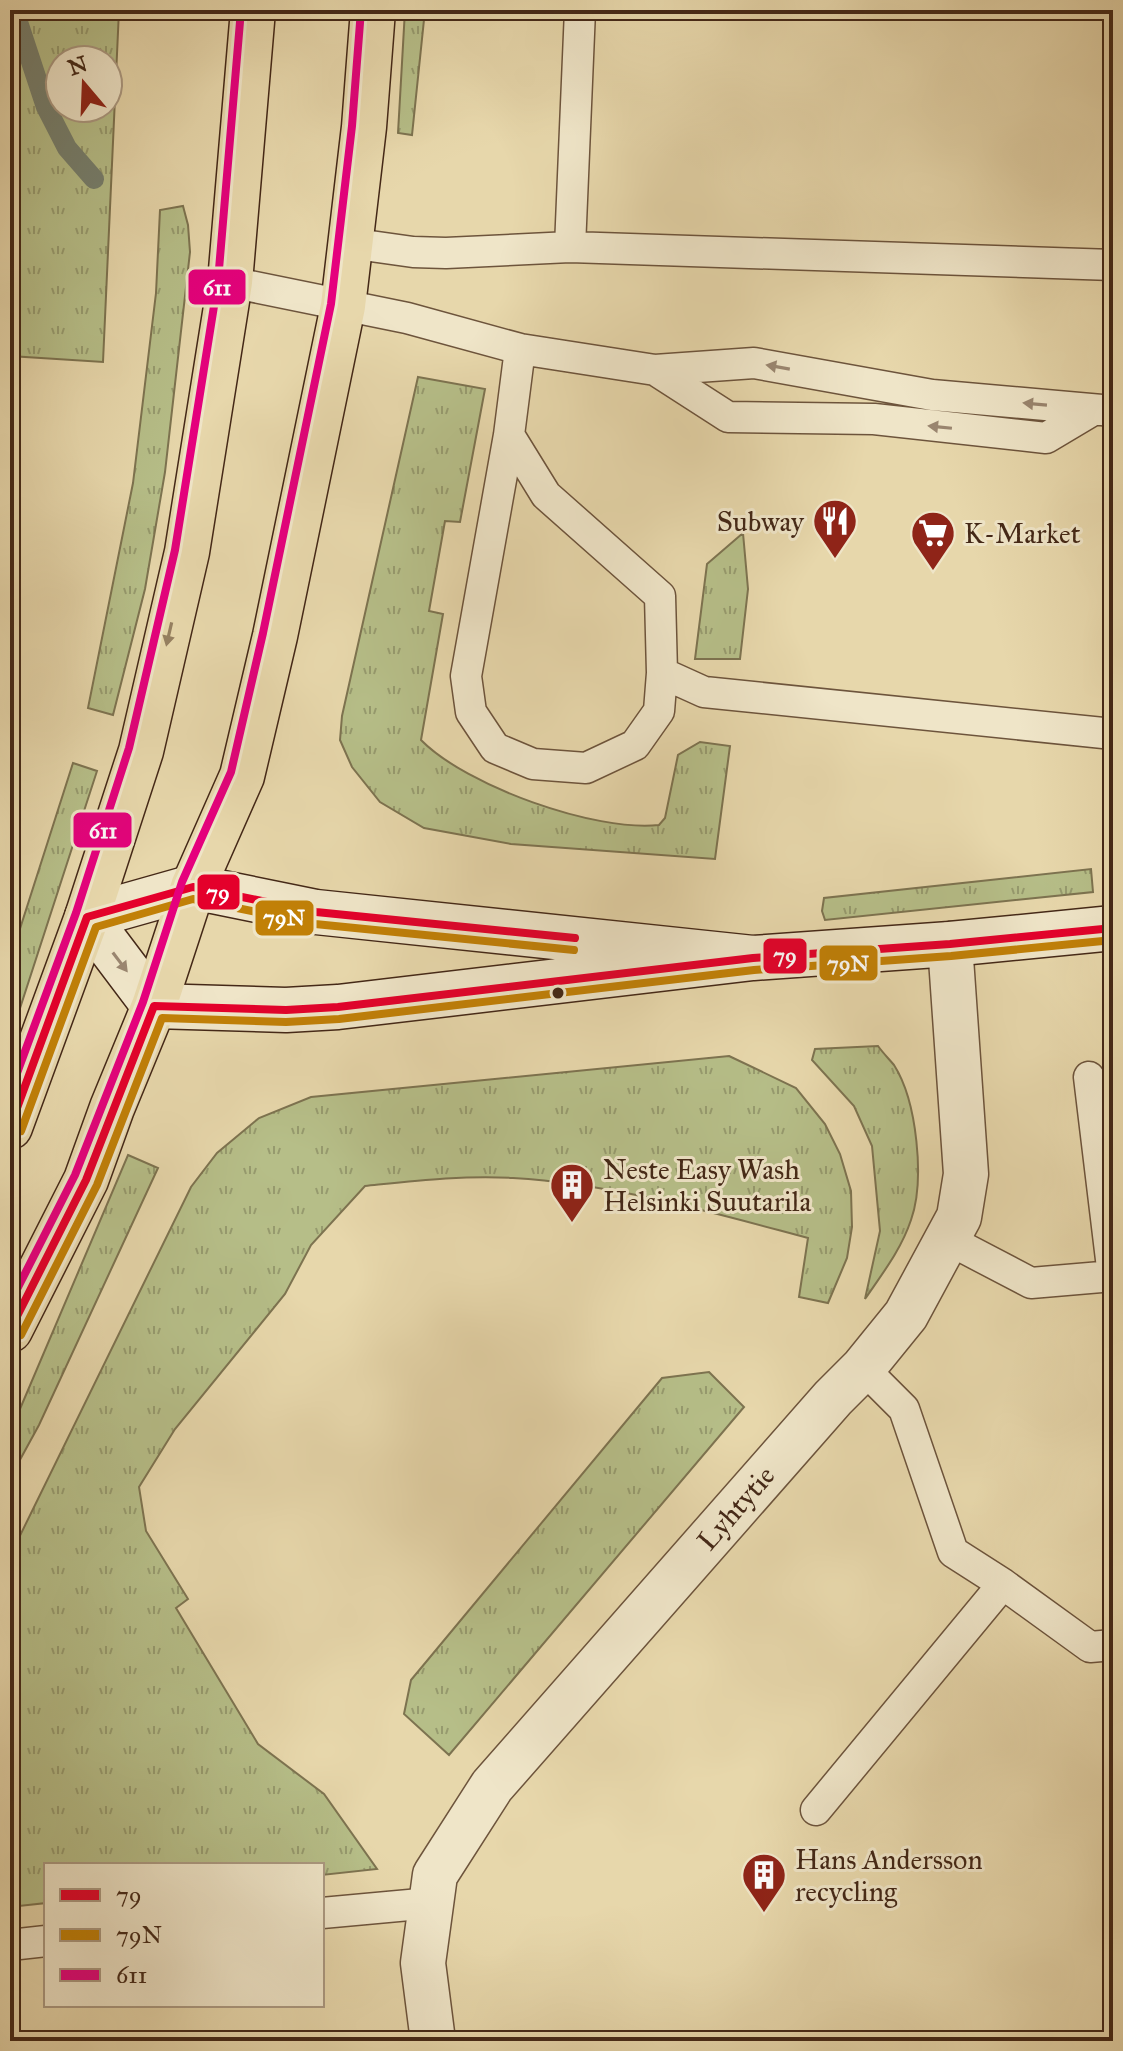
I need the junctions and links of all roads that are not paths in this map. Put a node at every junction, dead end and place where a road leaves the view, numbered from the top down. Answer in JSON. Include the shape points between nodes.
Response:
{"nodes":[{"id":1,"x":253,"y":10,"type":"edge"},
{"id":2,"x":373,"y":10,"type":"edge"},
{"id":3,"x":580,"y":10,"type":"edge"},
{"id":4,"x":349,"y":243,"type":"junction"},
{"id":5,"x":570,"y":247,"type":"junction"},
{"id":6,"x":1113,"y":265,"type":"edge"},
{"id":7,"x":230,"y":282,"type":"junction"},
{"id":8,"x":343,"y":306,"type":"junction"},
{"id":9,"x":520,"y":349,"type":"junction"},
{"id":10,"x":655,"y":370,"type":"junction"},
{"id":11,"x":932,"y":395,"type":"junction"},
{"id":12,"x":1103,"y":411,"type":"edge"},
{"id":13,"x":874,"y":419,"type":"junction"},
{"id":14,"x":509,"y":435,"type":"junction"},
{"id":15,"x":662,"y":673,"type":"junction"},
{"id":16,"x":1113,"y":734,"type":"edge"},
{"id":17,"x":193,"y":887,"type":"junction"},
{"id":18,"x":87,"y":917,"type":"junction"},
{"id":19,"x":1113,"y":928,"type":"edge"},
{"id":20,"x":950,"y":944,"type":"junction"},
{"id":21,"x":753,"y":958,"type":"junction"},
{"id":22,"x":154,"y":1006,"type":"junction"},
{"id":23,"x":1089,"y":1077,"type":"dead end"},
{"id":24,"x":10,"y":1127,"type":"edge"},
{"id":25,"x":947,"y":1239,"type":"junction"},
{"id":26,"x":10,"y":1330,"type":"edge"},
{"id":27,"x":863,"y":1368,"type":"junction"},
{"id":28,"x":1003,"y":1584,"type":"junction"},
{"id":29,"x":1113,"y":1645,"type":"edge"},
{"id":30,"x":816,"y":1810,"type":"dead end"},
{"id":31,"x":431,"y":1903,"type":"junction"},
{"id":32,"x":324,"y":1913,"type":"edge"},
{"id":33,"x":44,"y":1941,"type":"edge"},
{"id":34,"x":10,"y":1945,"type":"edge"},
{"id":35,"x":433,"y":2041,"type":"edge"}],
"edges":[{"from":1,"to":7,"type":"main road"},
{"from":2,"to":4,"type":"main road"},
{"from":3,"to":5,"type":"lane"},
{"from":4,"to":5,"type":"lane","via":[[446,253]]},
{"from":4,"to":8,"type":"main road"},
{"from":5,"to":6,"type":"lane"},
{"from":7,"to":8,"type":"lane"},
{"from":7,"to":18,"type":"main road","one_way":true,"via":[[187,552],[166,646],[141,751]]},
{"from":8,"to":9,"type":"lane"},
{"from":8,"to":17,"type":"main road","via":[[242,776]]},
{"from":9,"to":10,"type":"lane"},
{"from":9,"to":14,"type":"lane"},
{"from":11,"to":10,"type":"lane","one_way":true,"via":[[754,363]]},
{"from":10,"to":13,"type":"lane","via":[[728,417]]},
{"from":12,"to":11,"type":"lane","one_way":true},
{"from":11,"to":13,"type":"lane"},
{"from":12,"to":13,"type":"lane","one_way":true,"via":[[1046,438]]},
{"from":14,"to":15,"type":"lane","via":[[546,495],[660,596]]},
{"from":14,"to":15,"type":"lane","via":[[466,676],[471,712],[495,748],[533,764],[586,768],[635,745],[659,711]]},
{"from":15,"to":16,"type":"lane","via":[[704,692]]},
{"from":17,"to":18,"type":"main road"},
{"from":17,"to":21,"type":"main road","via":[[316,912]]},
{"from":17,"to":22,"type":"main road"},
{"from":18,"to":22,"type":"main road","one_way":true},
{"from":18,"to":24,"type":"main road"},
{"from":19,"to":20,"type":"main road"},
{"from":20,"to":21,"type":"main road"},
{"from":20,"to":25,"type":"main road","name":"Lyhtytie","via":[[966,1174],[959,1217]]},
{"from":21,"to":22,"type":"main road","via":[[338,1007]]},
{"from":22,"to":26,"type":"main road","via":[[86,1180]]},
{"from":23,"to":25,"type":"lane","via":[[1113,1276],[1031,1283]]},
{"from":25,"to":27,"type":"main road","name":"Lyhtytie","via":[[906,1315]]},
{"from":27,"to":28,"type":"lane","via":[[904,1409],[953,1552]]},
{"from":27,"to":31,"type":"main road","name":"Lyhtytie","via":[[492,1786],[435,1875]]},
{"from":28,"to":29,"type":"lane","via":[[1090,1647]]},
{"from":28,"to":30,"type":"lane"},
{"from":31,"to":32,"type":"lane"},
{"from":31,"to":35,"type":"main road","name":"Lyhtytie","via":[[423,1963]]},
{"from":33,"to":34,"type":"lane"}]}
